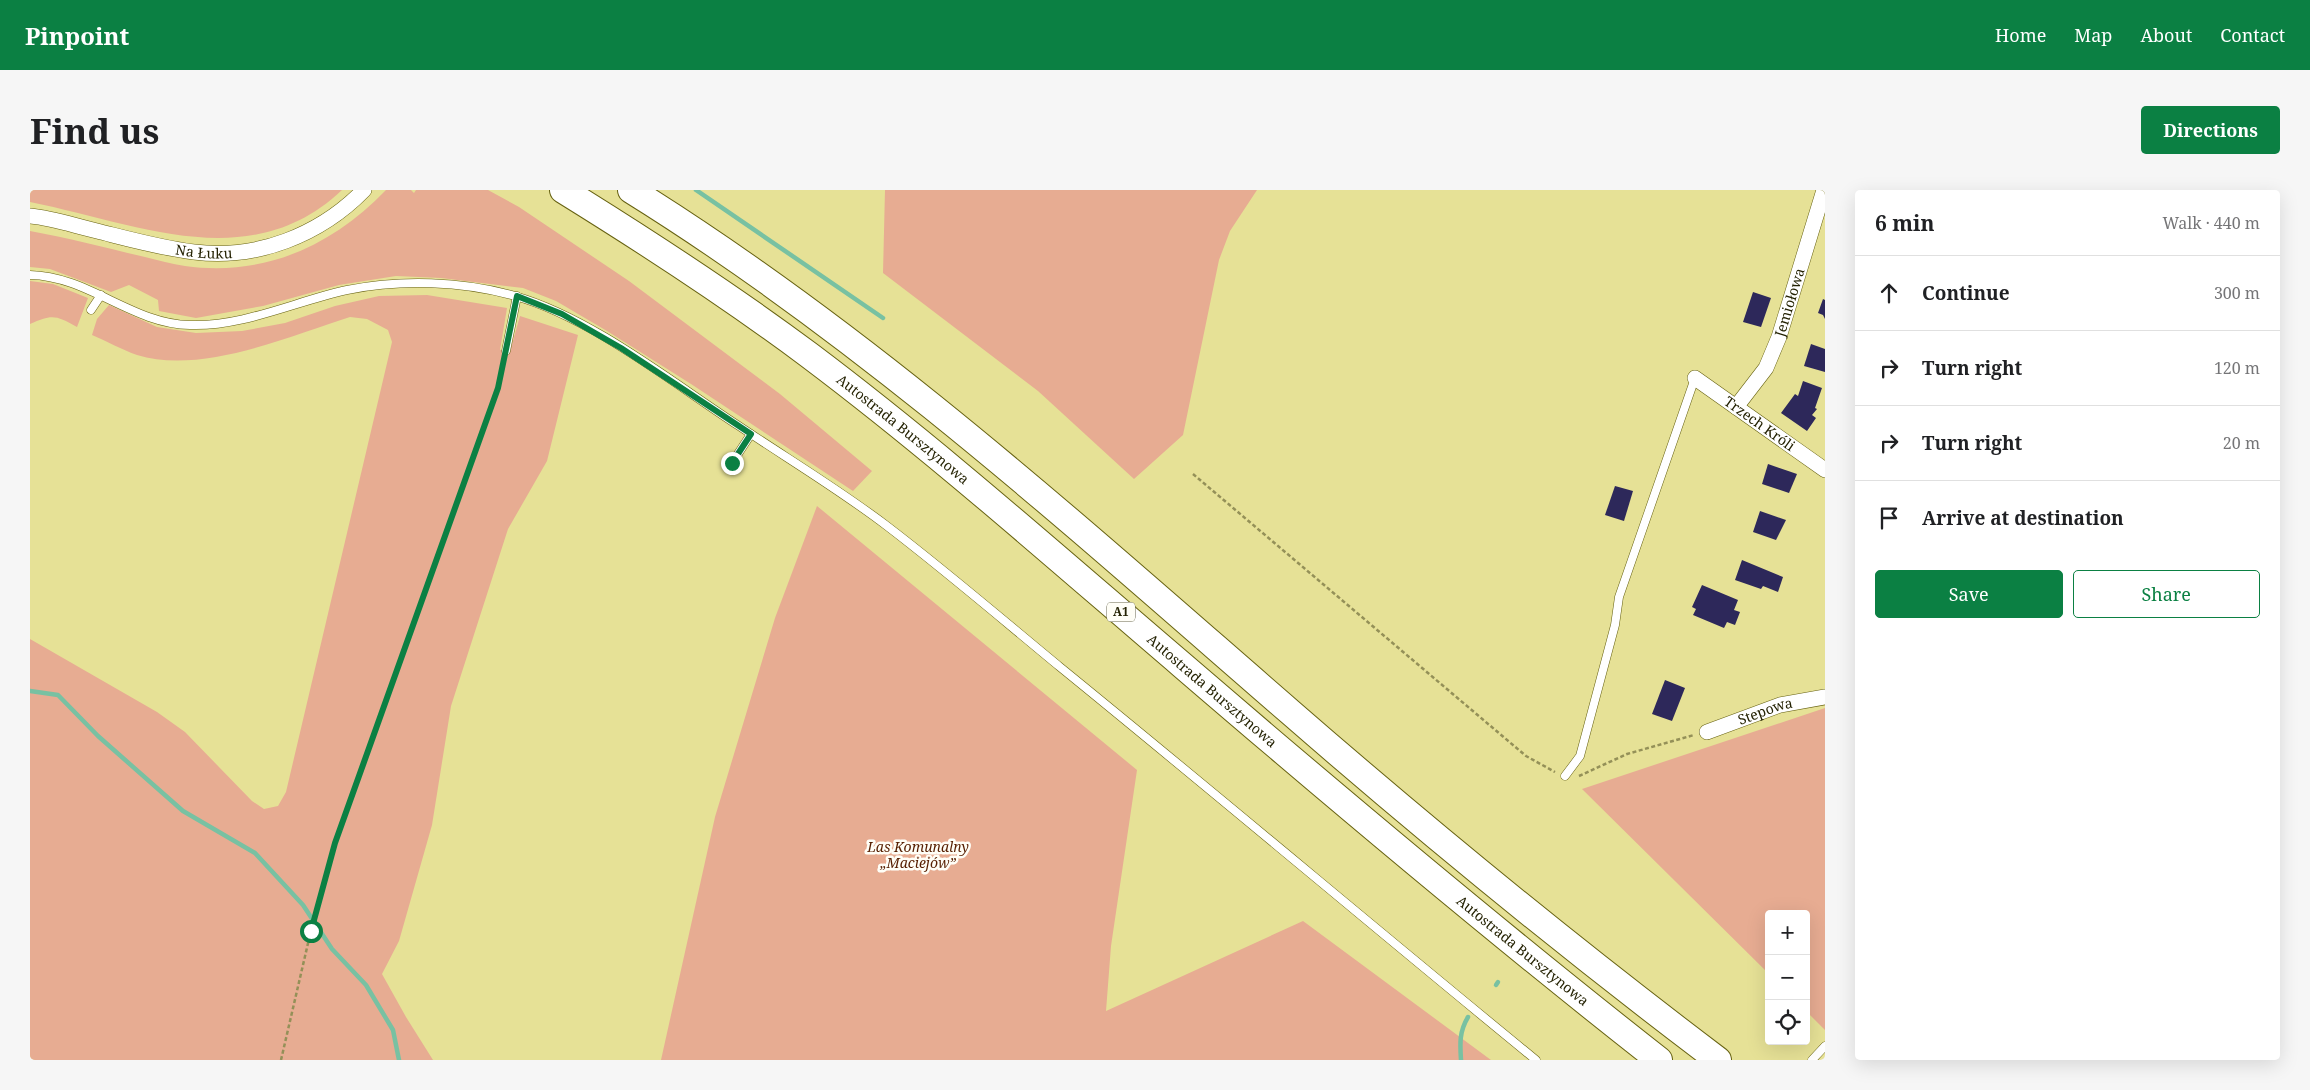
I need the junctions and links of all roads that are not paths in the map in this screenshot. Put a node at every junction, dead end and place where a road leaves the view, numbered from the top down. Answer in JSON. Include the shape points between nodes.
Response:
{"nodes":[{"id":1,"x":364,"y":190,"type":"edge"},
{"id":2,"x":563,"y":190,"type":"edge"},
{"id":3,"x":631,"y":190,"type":"edge"},
{"id":4,"x":1824,"y":190,"type":"edge"},
{"id":5,"x":30,"y":216,"type":"edge"},
{"id":6,"x":30,"y":275,"type":"edge"},
{"id":7,"x":101,"y":295,"type":"junction"},
{"id":8,"x":517,"y":296,"type":"junction"},
{"id":9,"x":92,"y":310,"type":"dead end"},
{"id":10,"x":506,"y":351,"type":"road end"},
{"id":11,"x":1695,"y":378,"type":"joint"},
{"id":12,"x":1736,"y":407,"type":"junction"},
{"id":13,"x":751,"y":434,"type":"junction"},
{"id":14,"x":732,"y":463,"type":"dead end"},
{"id":15,"x":1825,"y":470,"type":"edge"},
{"id":16,"x":1825,"y":698,"type":"edge"},
{"id":17,"x":1708,"y":732,"type":"road end"},
{"id":18,"x":1565,"y":776,"type":"road end"},
{"id":19,"x":1825,"y":1046,"type":"edge"},
{"id":20,"x":1536,"y":1060,"type":"edge"},
{"id":21,"x":1660,"y":1060,"type":"edge"},
{"id":22,"x":1718,"y":1060,"type":"edge"},
{"id":23,"x":1812,"y":1060,"type":"edge"}],
"edges":[{"from":1,"to":5,"type":"street","name":"Na Łuku","via":[[336,215],[309,232],[266,248],[238,252],[196,253]]},
{"from":2,"to":21,"type":"highway","name":"Autostrada Bursztynowa","number":"A1","via":[[727,296],[903,429],[1415,863]]},
{"from":3,"to":22,"type":"highway","number":"A1","via":[[757,274],[922,399],[1442,840]]},
{"from":4,"to":12,"type":"street","name":"Jemiołowa","via":[[1779,337],[1766,368]]},
{"from":6,"to":7,"type":"lane","via":[[51,275]]},
{"from":7,"to":8,"type":"lane","via":[[166,323],[193,326],[233,321],[349,290],[391,284],[435,283]]},
{"from":7,"to":9,"type":"lane"},
{"from":8,"to":10,"type":"lane"},
{"from":8,"to":13,"type":"lane","via":[[562,314],[621,348]]},
{"from":11,"to":12,"type":"street","name":"Trzech Króli"},
{"from":11,"to":18,"type":"lane","via":[[1619,597],[1616,625],[1580,756]]},
{"from":12,"to":15,"type":"street","name":"Trzech Króli"},
{"from":13,"to":14,"type":"lane"},
{"from":13,"to":20,"type":"lane","via":[[885,524]]},
{"from":16,"to":17,"type":"street","name":"Stepowa","via":[[1780,705]]},
{"from":19,"to":23,"type":"lane"}]}
